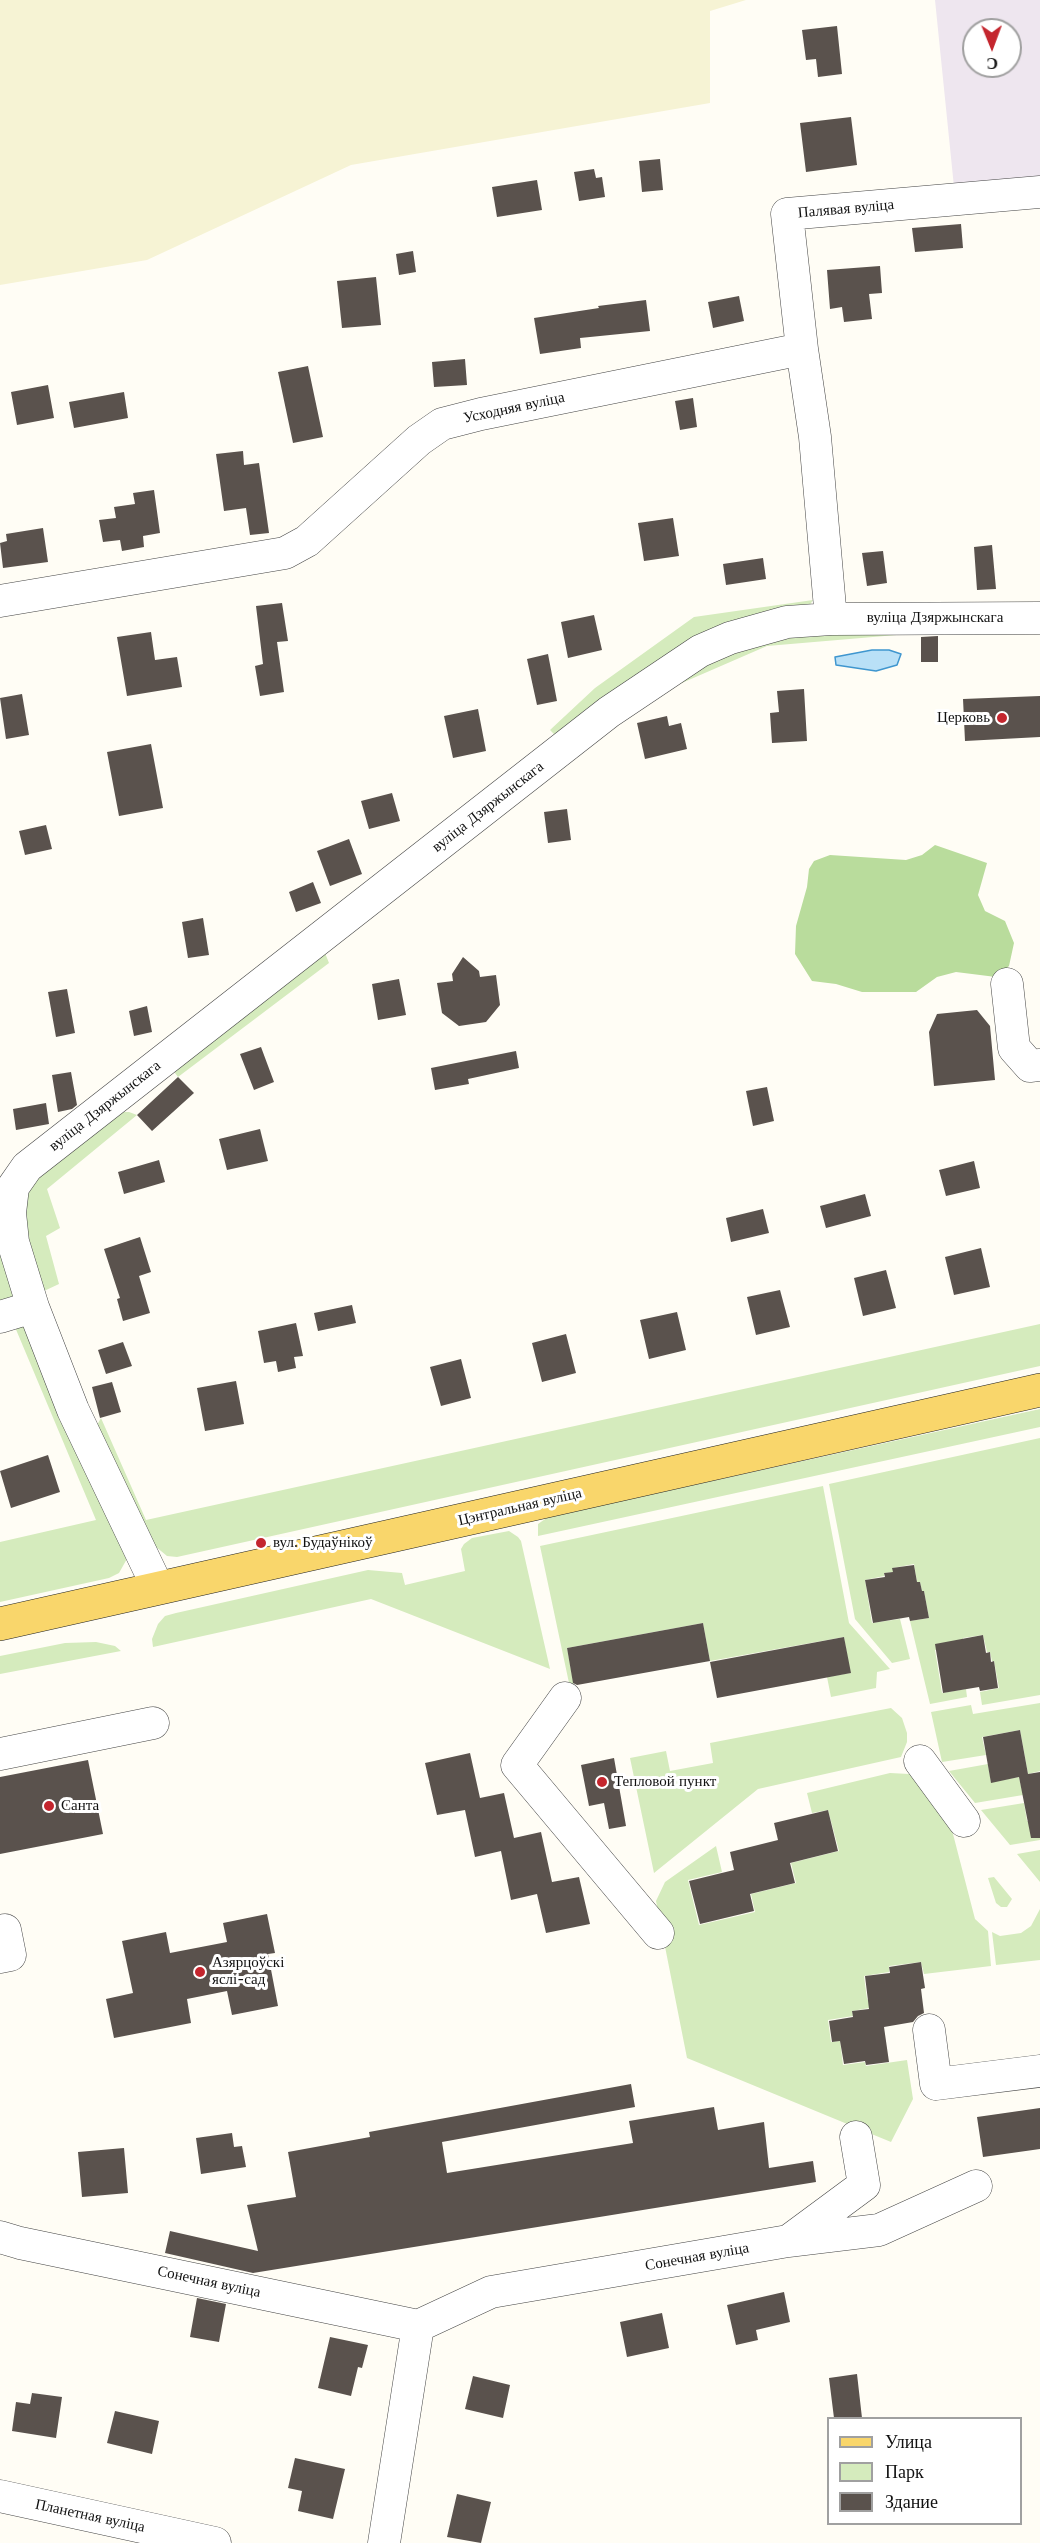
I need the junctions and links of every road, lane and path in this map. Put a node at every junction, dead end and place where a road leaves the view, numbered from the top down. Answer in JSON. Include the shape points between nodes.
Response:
{"nodes":[{"id":1,"x":1040,"y":192,"type":"edge"},
{"id":2,"x":802,"y":349,"type":"junction"},
{"id":3,"x":0,"y":601,"type":"edge"},
{"id":4,"x":1040,"y":618,"type":"edge"},
{"id":5,"x":831,"y":619,"type":"junction"},
{"id":6,"x":1007,"y":984,"type":"dead end"},
{"id":7,"x":1040,"y":1065,"type":"edge"},
{"id":8,"x":7,"y":1183,"type":"edge"},
{"id":9,"x":33,"y":1307,"type":"junction"},
{"id":10,"x":0,"y":1317,"type":"edge"},
{"id":11,"x":1040,"y":1390,"type":"edge"},
{"id":12,"x":158,"y":1588,"type":"junction"},
{"id":13,"x":0,"y":1624,"type":"edge"},
{"id":14,"x":565,"y":1698,"type":"dead end"},
{"id":15,"x":153,"y":1723,"type":"dead end"},
{"id":16,"x":0,"y":1754,"type":"edge"},
{"id":17,"x":920,"y":1761,"type":"dead end"},
{"id":18,"x":964,"y":1821,"type":"dead end"},
{"id":19,"x":658,"y":1933,"type":"dead end"},
{"id":20,"x":928,"y":2030,"type":"dead end"},
{"id":21,"x":1040,"y":2071,"type":"edge"},
{"id":22,"x":856,"y":2137,"type":"dead end"},
{"id":23,"x":976,"y":2186,"type":"dead end"},
{"id":24,"x":0,"y":2237,"type":"edge"},
{"id":25,"x":788,"y":2241,"type":"junction"},
{"id":26,"x":418,"y":2326,"type":"junction"},
{"id":27,"x":0,"y":2496,"type":"edge"},
{"id":28,"x":215,"y":2543,"type":"edge"},
{"id":29,"x":384,"y":2543,"type":"edge"}],
"edges":[{"from":1,"to":2,"type":"street","name":"Палявая вуліца","via":[[787,214]]},
{"from":2,"to":3,"type":"street","name":"Усходняя вуліца","via":[[442,424],[419,440],[307,542],[285,553]]},
{"from":2,"to":5,"type":"street","via":[[815,437]]},
{"from":4,"to":5,"type":"street","name":"вуліца Дзяржынскага"},
{"from":5,"to":8,"type":"street","name":"вуліца Дзяржынскага","via":[[787,622],[730,638],[700,651],[609,712]]},
{"from":6,"to":7,"type":"street","via":[[1014,1048],[1030,1066]]},
{"from":8,"to":9,"type":"street","name":"вуліца Дзяржынскага","via":[[13,1242]]},
{"from":9,"to":10,"type":"street"},
{"from":9,"to":12,"type":"street","name":"вуліца Дзяржынскага","via":[[73,1410]]},
{"from":11,"to":12,"type":"main road","name":"Цэнтральная вуліца"},
{"from":12,"to":13,"type":"main road","name":"Цэнтральная вуліца"},
{"from":14,"to":19,"type":"street","via":[[517,1765]]},
{"from":15,"to":16,"type":"street"},
{"from":17,"to":18,"type":"street"},
{"from":20,"to":21,"type":"street","via":[[936,2084]]},
{"from":22,"to":25,"type":"street","via":[[864,2185]]},
{"from":23,"to":25,"type":"street","name":"Сонечная вуліца","via":[[879,2230]]},
{"from":24,"to":26,"type":"street","name":"Сонечная вуліца"},
{"from":25,"to":26,"type":"street","name":"Сонечная вуліца","via":[[491,2292]]},
{"from":26,"to":29,"type":"street"},
{"from":27,"to":28,"type":"street","name":"Планетная вуліца"}]}
